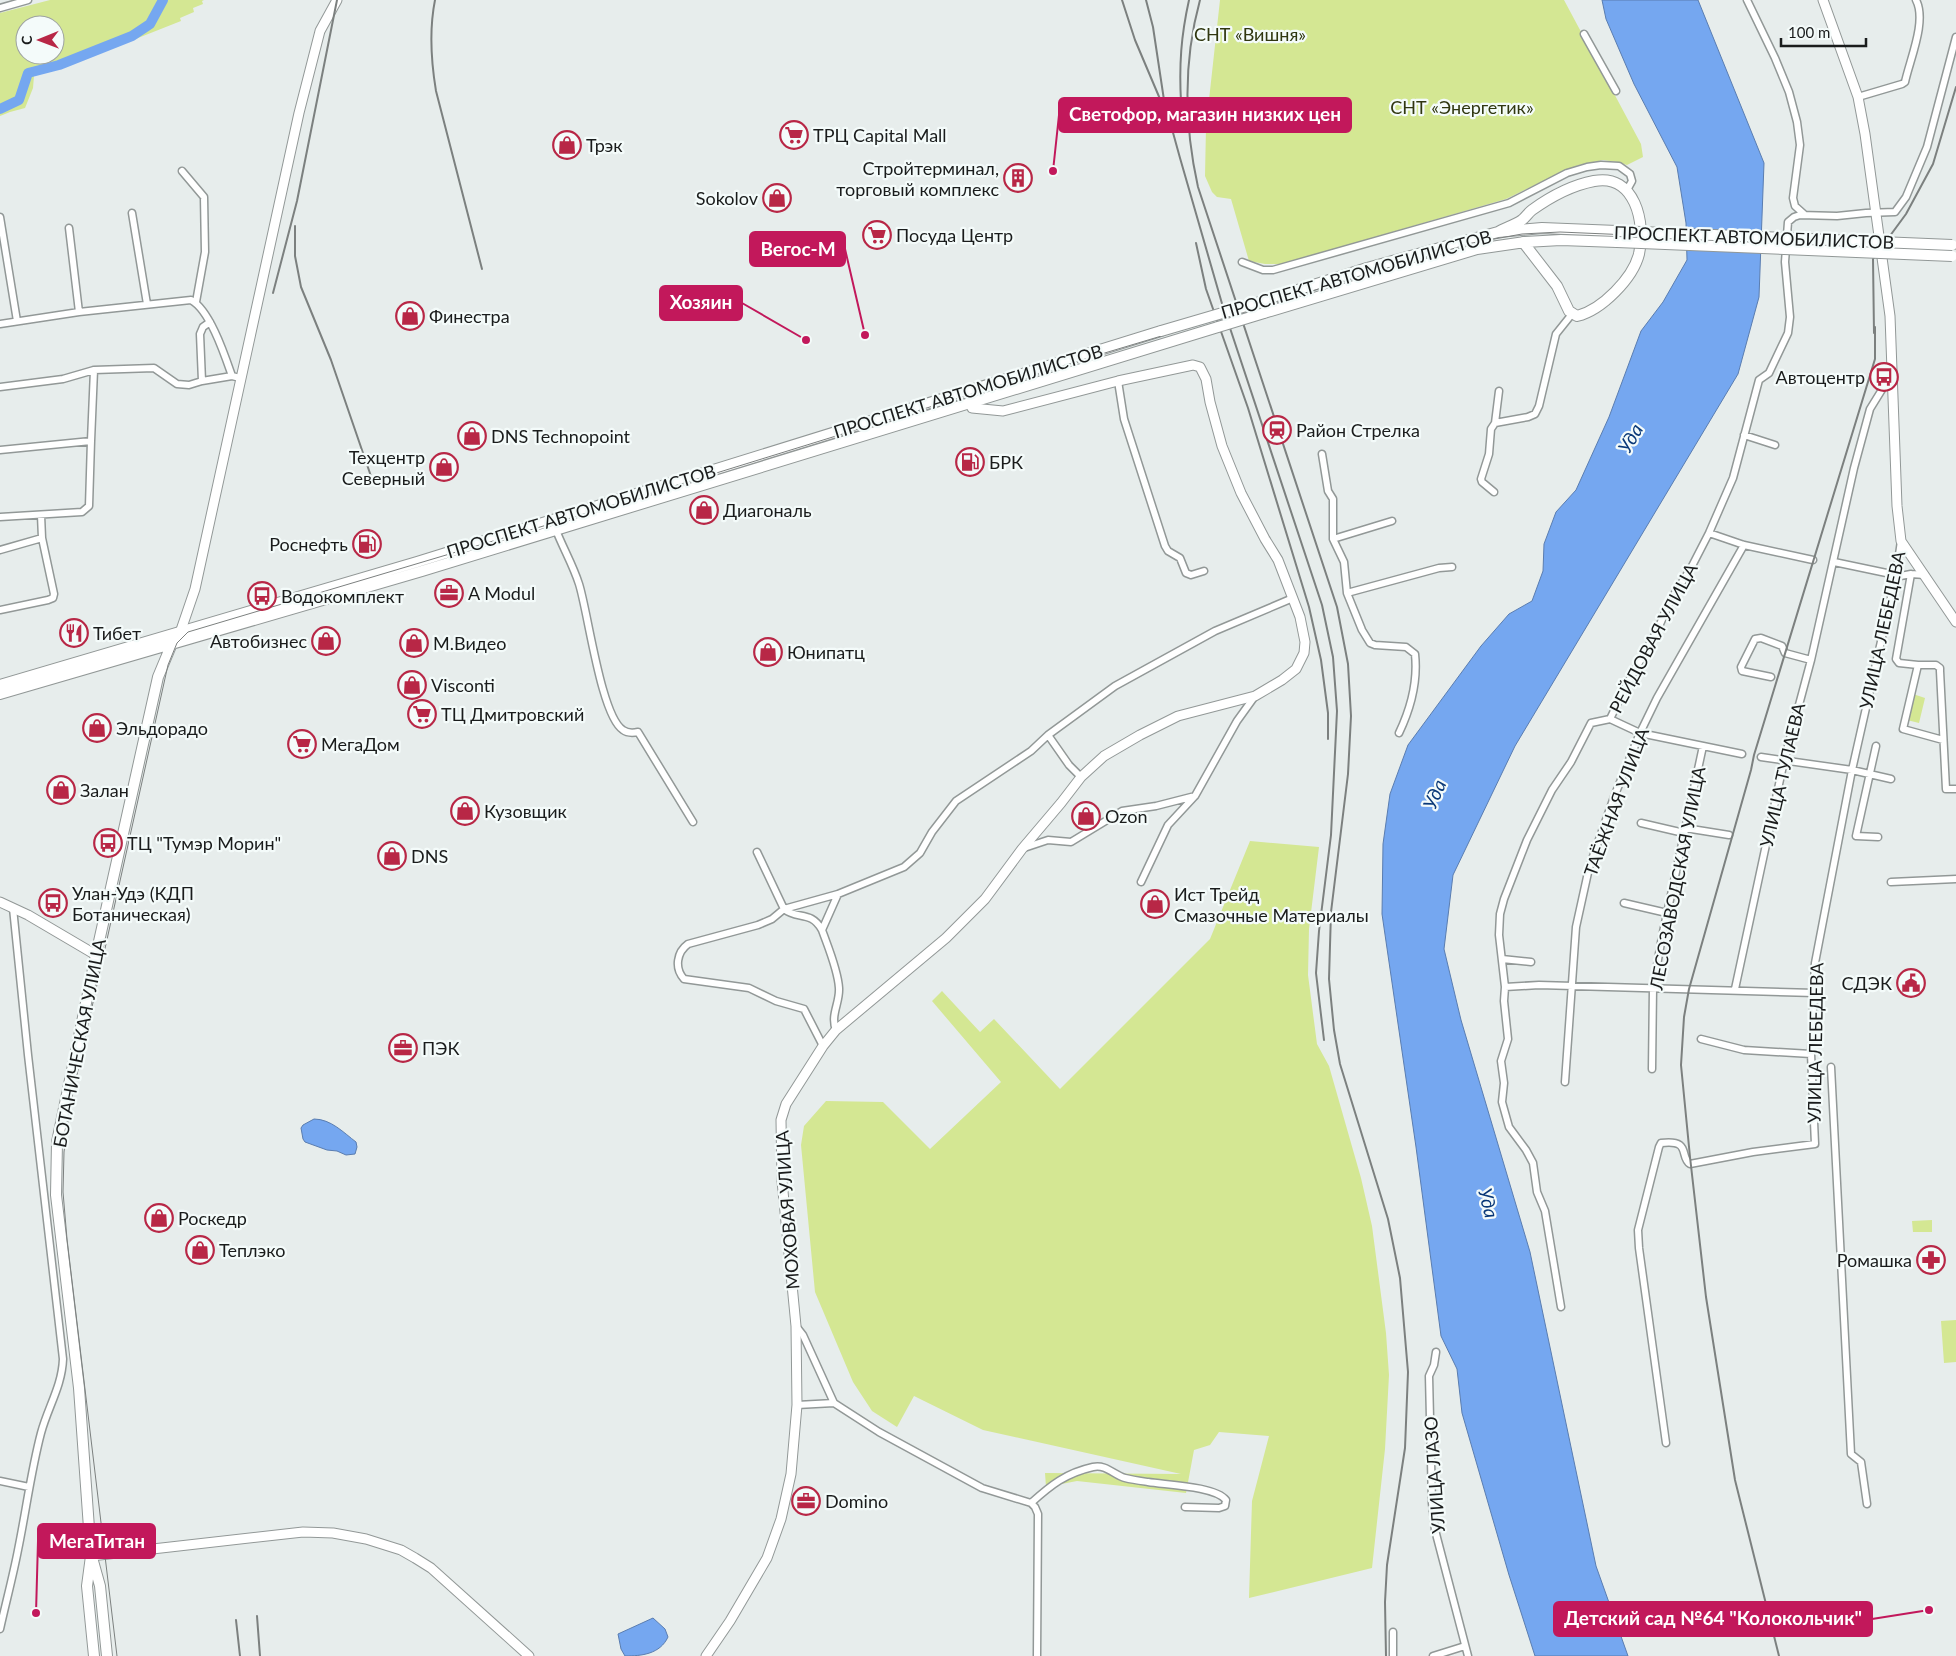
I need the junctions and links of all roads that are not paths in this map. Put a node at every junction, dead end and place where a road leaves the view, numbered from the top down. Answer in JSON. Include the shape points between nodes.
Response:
{"nodes":[{"id":1,"x":28,"y":0,"type":"edge"},
{"id":2,"x":337,"y":0,"type":"edge"},
{"id":3,"x":1747,"y":0,"type":"edge"},
{"id":4,"x":1823,"y":0,"type":"edge"},
{"id":5,"x":1916,"y":0,"type":"edge"},
{"id":6,"x":0,"y":8,"type":"edge"},
{"id":7,"x":1584,"y":34,"type":"dead end"},
{"id":8,"x":1956,"y":37,"type":"edge"},
{"id":9,"x":1616,"y":91,"type":"dead end"},
{"id":10,"x":1858,"y":97,"type":"junction"},
{"id":11,"x":182,"y":171,"type":"dead end"},
{"id":12,"x":1627,"y":190,"type":"junction"},
{"id":13,"x":1531,"y":210,"type":"junction"},
{"id":14,"x":132,"y":212,"type":"dead end"},
{"id":15,"x":1875,"y":214,"type":"junction"},
{"id":16,"x":1805,"y":215,"type":"junction"},
{"id":17,"x":0,"y":217,"type":"edge"},
{"id":18,"x":69,"y":228,"type":"dead end"},
{"id":19,"x":1542,"y":228,"type":"junction"},
{"id":20,"x":1498,"y":232,"type":"junction"},
{"id":21,"x":1523,"y":242,"type":"junction"},
{"id":22,"x":1954,"y":245,"type":"edge"},
{"id":23,"x":1954,"y":256,"type":"edge"},
{"id":24,"x":1242,"y":262,"type":"dead end"},
{"id":25,"x":196,"y":302,"type":"junction"},
{"id":26,"x":147,"y":304,"type":"junction"},
{"id":27,"x":79,"y":312,"type":"junction"},
{"id":28,"x":1572,"y":314,"type":"junction"},
{"id":29,"x":17,"y":321,"type":"junction"},
{"id":30,"x":210,"y":322,"type":"junction"},
{"id":31,"x":0,"y":324,"type":"edge"},
{"id":32,"x":94,"y":370,"type":"junction"},
{"id":33,"x":1891,"y":375,"type":"junction"},
{"id":34,"x":236,"y":377,"type":"junction"},
{"id":35,"x":202,"y":381,"type":"junction"},
{"id":36,"x":1118,"y":381,"type":"junction"},
{"id":37,"x":0,"y":387,"type":"edge"},
{"id":38,"x":1499,"y":391,"type":"dead end"},
{"id":39,"x":970,"y":403,"type":"junction"},
{"id":40,"x":1495,"y":423,"type":"junction"},
{"id":41,"x":1744,"y":435,"type":"junction"},
{"id":42,"x":91,"y":442,"type":"junction"},
{"id":43,"x":1774,"y":445,"type":"dead end"},
{"id":44,"x":0,"y":450,"type":"edge"},
{"id":45,"x":1322,"y":454,"type":"dead end"},
{"id":46,"x":1494,"y":492,"type":"dead end"},
{"id":47,"x":41,"y":515,"type":"junction"},
{"id":48,"x":0,"y":517,"type":"edge"},
{"id":49,"x":1392,"y":521,"type":"dead end"},
{"id":50,"x":556,"y":530,"type":"junction"},
{"id":51,"x":1709,"y":532,"type":"junction"},
{"id":52,"x":42,"y":538,"type":"junction"},
{"id":53,"x":1333,"y":539,"type":"junction"},
{"id":54,"x":1901,"y":541,"type":"junction"},
{"id":55,"x":1744,"y":545,"type":"junction"},
{"id":56,"x":0,"y":550,"type":"edge"},
{"id":57,"x":1813,"y":560,"type":"dead end"},
{"id":58,"x":1834,"y":562,"type":"junction"},
{"id":59,"x":1452,"y":568,"type":"dead end"},
{"id":60,"x":1204,"y":570,"type":"dead end"},
{"id":61,"x":1911,"y":574,"type":"junction"},
{"id":62,"x":1925,"y":575,"type":"junction"},
{"id":63,"x":1895,"y":576,"type":"junction"},
{"id":64,"x":1347,"y":593,"type":"junction"},
{"id":65,"x":1293,"y":598,"type":"junction"},
{"id":66,"x":1943,"y":602,"type":"junction"},
{"id":67,"x":0,"y":610,"type":"edge"},
{"id":68,"x":1956,"y":613,"type":"edge"},
{"id":69,"x":1956,"y":622,"type":"edge"},
{"id":70,"x":181,"y":630,"type":"junction"},
{"id":71,"x":171,"y":644,"type":"junction"},
{"id":72,"x":1811,"y":660,"type":"junction"},
{"id":73,"x":1918,"y":665,"type":"junction"},
{"id":74,"x":1771,"y":677,"type":"dead end"},
{"id":75,"x":0,"y":685,"type":"edge"},
{"id":76,"x":0,"y":694,"type":"edge"},
{"id":77,"x":1254,"y":696,"type":"junction"},
{"id":78,"x":1610,"y":719,"type":"junction"},
{"id":79,"x":1399,"y":733,"type":"dead end"},
{"id":80,"x":1640,"y":733,"type":"junction"},
{"id":81,"x":1048,"y":735,"type":"junction"},
{"id":82,"x":1944,"y":740,"type":"junction"},
{"id":83,"x":1703,"y":746,"type":"junction"},
{"id":84,"x":1876,"y":746,"type":"dead end"},
{"id":85,"x":1742,"y":754,"type":"dead end"},
{"id":86,"x":1761,"y":757,"type":"dead end"},
{"id":87,"x":1784,"y":760,"type":"junction"},
{"id":88,"x":1852,"y":770,"type":"junction"},
{"id":89,"x":1870,"y":774,"type":"junction"},
{"id":90,"x":1080,"y":777,"type":"junction"},
{"id":91,"x":1891,"y":779,"type":"dead end"},
{"id":92,"x":1956,"y":789,"type":"edge"},
{"id":93,"x":1195,"y":796,"type":"junction"},
{"id":94,"x":693,"y":822,"type":"dead end"},
{"id":95,"x":1641,"y":822,"type":"dead end"},
{"id":96,"x":1685,"y":831,"type":"junction"},
{"id":97,"x":1729,"y":835,"type":"dead end"},
{"id":98,"x":1878,"y":837,"type":"dead end"},
{"id":99,"x":1022,"y":849,"type":"junction"},
{"id":100,"x":757,"y":852,"type":"dead end"},
{"id":101,"x":1956,"y":878,"type":"edge"},
{"id":102,"x":1141,"y":882,"type":"dead end"},
{"id":103,"x":1891,"y":882,"type":"dead end"},
{"id":104,"x":838,"y":894,"type":"junction"},
{"id":105,"x":0,"y":902,"type":"edge"},
{"id":106,"x":1624,"y":903,"type":"dead end"},
{"id":107,"x":13,"y":908,"type":"junction"},
{"id":108,"x":784,"y":909,"type":"junction"},
{"id":109,"x":1667,"y":913,"type":"junction"},
{"id":110,"x":822,"y":930,"type":"junction"},
{"id":111,"x":96,"y":955,"type":"junction"},
{"id":112,"x":1502,"y":959,"type":"junction"},
{"id":113,"x":1531,"y":962,"type":"dead end"},
{"id":114,"x":1571,"y":986,"type":"junction"},
{"id":115,"x":1505,"y":987,"type":"junction"},
{"id":116,"x":1653,"y":988,"type":"junction"},
{"id":117,"x":1735,"y":989,"type":"junction"},
{"id":118,"x":1815,"y":993,"type":"junction"},
{"id":119,"x":836,"y":1030,"type":"junction"},
{"id":120,"x":1701,"y":1039,"type":"dead end"},
{"id":121,"x":823,"y":1046,"type":"junction"},
{"id":122,"x":1812,"y":1054,"type":"junction"},
{"id":123,"x":1831,"y":1067,"type":"dead end"},
{"id":124,"x":1652,"y":1069,"type":"dead end"},
{"id":125,"x":1565,"y":1082,"type":"dead end"},
{"id":126,"x":1561,"y":1307,"type":"dead end"},
{"id":127,"x":796,"y":1326,"type":"junction"},
{"id":128,"x":1436,"y":1352,"type":"dead end"},
{"id":129,"x":834,"y":1403,"type":"junction"},
{"id":130,"x":797,"y":1405,"type":"junction"},
{"id":131,"x":1666,"y":1443,"type":"dead end"},
{"id":132,"x":0,"y":1481,"type":"edge"},
{"id":133,"x":29,"y":1487,"type":"junction"},
{"id":134,"x":1867,"y":1504,"type":"dead end"},
{"id":135,"x":1033,"y":1505,"type":"junction"},
{"id":136,"x":1185,"y":1507,"type":"dead end"},
{"id":137,"x":91,"y":1556,"type":"junction"},
{"id":138,"x":0,"y":1628,"type":"edge"},
{"id":139,"x":1393,"y":1632,"type":"dead end"},
{"id":140,"x":1465,"y":1646,"type":"junction"},
{"id":141,"x":94,"y":1656,"type":"edge"},
{"id":142,"x":107,"y":1656,"type":"edge"},
{"id":143,"x":529,"y":1656,"type":"edge"},
{"id":144,"x":706,"y":1656,"type":"edge"},
{"id":145,"x":1037,"y":1656,"type":"edge"},
{"id":146,"x":1393,"y":1656,"type":"edge"},
{"id":147,"x":1433,"y":1656,"type":"edge"},
{"id":148,"x":1468,"y":1656,"type":"edge"}],
"edges":[{"from":1,"to":6,"type":"street"},
{"from":2,"to":34,"type":"street","via":[[320,31]]},
{"from":3,"to":16,"type":"street","via":[[1789,92],[1800,145],[1793,198],[1795,206]]},
{"from":4,"to":10,"type":"street","name":"УЛИЦА ЛЕБЕДЕВА"},
{"from":5,"to":10,"type":"street","via":[[1921,18],[1905,82]]},
{"from":7,"to":9,"type":"street"},
{"from":8,"to":15,"type":"street","via":[[1927,147],[1906,197],[1895,212]]},
{"from":10,"to":15,"type":"street","name":"УЛИЦА ЛЕБЕДЕВА"},
{"from":11,"to":25,"type":"street","via":[[204,197],[205,252]]},
{"from":12,"to":13,"type":"main road","via":[[1612,180],[1595,180],[1561,193]]},
{"from":12,"to":24,"type":"street","via":[[1632,181],[1630,174],[1619,166],[1587,167],[1568,173],[1509,203],[1273,270]]},
{"from":12,"to":28,"type":"main road","via":[[1637,204],[1641,221],[1639,254],[1614,294],[1584,315]]},
{"from":13,"to":19,"type":"main road","via":[[1536,224]]},
{"from":13,"to":20,"type":"main road","via":[[1521,220]]},
{"from":14,"to":26,"type":"street"},
{"from":15,"to":16,"type":"street"},
{"from":15,"to":33,"type":"street","name":"УЛИЦА ЛЕБЕДЕВА","via":[[1890,316]]},
{"from":16,"to":41,"type":"street","name":"РЕЙДОВАЯ УЛИЦА","via":[[1788,222],[1785,262],[1790,317],[1788,333],[1769,373],[1759,380]]},
{"from":17,"to":29,"type":"street"},
{"from":18,"to":27,"type":"street"},
{"from":19,"to":20,"type":"main road","name":"ПРОСПЕКТ АВТОМОБИЛИСТОВ"},
{"from":19,"to":22,"type":"main road","name":"ПРОСПЕКТ АВТОМОБИЛИСТОВ","bridge":true},
{"from":20,"to":70,"type":"main road","name":"ПРОСПЕКТ АВТОМОБИЛИСТОВ","bridge":true,"via":[[1367,268],[417,562]]},
{"from":21,"to":23,"type":"main road","name":"ПРОСПЕКТ АВТОМОБИЛИСТОВ","bridge":true,"via":[[1561,240]]},
{"from":21,"to":28,"type":"main road","via":[[1556,286]]},
{"from":21,"to":39,"type":"main road","name":"ПРОСПЕКТ АВТОМОБИЛИСТОВ","bridge":true,"via":[[1477,250]]},
{"from":25,"to":26,"type":"street","via":[[187,299]]},
{"from":25,"to":30,"type":"street"},
{"from":26,"to":27,"type":"street"},
{"from":27,"to":29,"type":"street"},
{"from":28,"to":40,"type":"street","via":[[1556,334],[1540,406],[1535,414]]},
{"from":29,"to":31,"type":"street"},
{"from":30,"to":34,"type":"street"},
{"from":30,"to":35,"type":"street","via":[[200,334]]},
{"from":32,"to":35,"type":"street","via":[[154,368],[177,384]]},
{"from":32,"to":37,"type":"street","via":[[63,379]]},
{"from":32,"to":42,"type":"street"},
{"from":33,"to":54,"type":"street","name":"УЛИЦА ЛЕБЕДЕВА"},
{"from":33,"to":58,"type":"street","name":"УЛИЦА ТУЛАЕВА","via":[[1870,409]]},
{"from":34,"to":35,"type":"street"},
{"from":34,"to":70,"type":"street","via":[[195,589]]},
{"from":36,"to":39,"type":"street","via":[[1004,411],[972,408]]},
{"from":36,"to":60,"type":"street","via":[[1124,419],[1165,546],[1180,558],[1186,573],[1192,575]]},
{"from":36,"to":65,"type":"street","name":"МОХОВАЯ УЛИЦА","via":[[1193,365],[1200,367],[1206,379],[1222,446],[1240,493],[1278,560]]},
{"from":38,"to":40,"type":"street"},
{"from":39,"to":50,"type":"main road","name":"ПРОСПЕКТ АВТОМОБИЛИСТОВ"},
{"from":40,"to":46,"type":"street","via":[[1481,479]]},
{"from":41,"to":43,"type":"street"},
{"from":41,"to":51,"type":"street","name":"РЕЙДОВАЯ УЛИЦА","via":[[1733,478]]},
{"from":42,"to":44,"type":"street"},
{"from":42,"to":47,"type":"street","via":[[89,506],[82,512]]},
{"from":45,"to":53,"type":"street","via":[[1328,491],[1333,499]]},
{"from":47,"to":48,"type":"street"},
{"from":47,"to":52,"type":"street"},
{"from":49,"to":53,"type":"street"},
{"from":50,"to":71,"type":"main road","name":"ПРОСПЕКТ АВТОМОБИЛИСТОВ"},
{"from":50,"to":94,"type":"street","via":[[579,584],[612,718],[622,730],[638,732]]},
{"from":51,"to":55,"type":"street"},
{"from":51,"to":78,"type":"street","name":"РЕЙДОВАЯ УЛИЦА"},
{"from":52,"to":56,"type":"street"},
{"from":52,"to":67,"type":"street","via":[[53,598]]},
{"from":53,"to":64,"type":"street","via":[[1344,562]]},
{"from":54,"to":62,"type":"street"},
{"from":54,"to":63,"type":"street","name":"УЛИЦА ЛЕБЕДЕВА"},
{"from":55,"to":57,"type":"street"},
{"from":55,"to":80,"type":"street","name":"ТАЁЖНАЯ УЛИЦА"},
{"from":58,"to":63,"type":"street"},
{"from":58,"to":72,"type":"street","name":"УЛИЦА ТУЛАЕВА"},
{"from":59,"to":64,"type":"street","via":[[1439,568]]},
{"from":61,"to":62,"type":"street"},
{"from":61,"to":63,"type":"street"},
{"from":61,"to":73,"type":"street","via":[[1896,659],[1899,663]]},
{"from":62,"to":66,"type":"street"},
{"from":63,"to":88,"type":"street","name":"УЛИЦА ЛЕБЕДЕВА"},
{"from":64,"to":79,"type":"street","via":[[1370,643],[1406,647],[1415,654],[1410,710]]},
{"from":65,"to":77,"type":"street","name":"МОХОВАЯ УЛИЦА","via":[[1305,642],[1304,653],[1296,669]]},
{"from":65,"to":81,"type":"street","via":[[1215,632],[1114,686]]},
{"from":66,"to":68,"type":"street"},
{"from":66,"to":69,"type":"street"},
{"from":70,"to":71,"type":"main road","name":"БОТАНИЧЕСКАЯ УЛИЦА"},
{"from":70,"to":75,"type":"main road","name":"ПРОСПЕКТ АВТОМОБИЛИСТОВ"},
{"from":71,"to":76,"type":"main road","name":"ПРОСПЕКТ АВТОМОБИЛИСТОВ"},
{"from":71,"to":111,"type":"main road","name":"БОТАНИЧЕСКАЯ УЛИЦА","via":[[158,677]]},
{"from":72,"to":74,"type":"street","via":[[1755,638],[1742,671]]},
{"from":72,"to":87,"type":"street","name":"УЛИЦА ТУЛАЕВА"},
{"from":73,"to":82,"type":"street","via":[[1940,668]]},
{"from":73,"to":82,"type":"street","via":[[1903,729]]},
{"from":77,"to":90,"type":"street","name":"МОХОВАЯ УЛИЦА","via":[[1178,716],[1104,756]]},
{"from":77,"to":93,"type":"street"},
{"from":78,"to":80,"type":"street"},
{"from":78,"to":112,"type":"street","name":"РЕЙДОВАЯ УЛИЦА","via":[[1591,723],[1527,840],[1500,914]]},
{"from":80,"to":83,"type":"street"},
{"from":80,"to":114,"type":"street","name":"ТАЁЖНАЯ УЛИЦА","via":[[1589,868],[1576,926]]},
{"from":81,"to":90,"type":"street"},
{"from":81,"to":104,"type":"street","via":[[1031,751],[956,800],[920,854],[904,866]]},
{"from":82,"to":92,"type":"street","via":[[1946,789]]},
{"from":83,"to":85,"type":"street"},
{"from":83,"to":96,"type":"street","name":"ЛЕСОЗАВОДСКАЯ УЛИЦА"},
{"from":84,"to":89,"type":"street"},
{"from":86,"to":87,"type":"street"},
{"from":87,"to":88,"type":"street"},
{"from":87,"to":117,"type":"street","name":"УЛИЦА ТУЛАЕВА"},
{"from":88,"to":89,"type":"street"},
{"from":88,"to":118,"type":"street","name":"УЛИЦА ЛЕБЕДЕВА","via":[[1815,963]]},
{"from":89,"to":91,"type":"street"},
{"from":89,"to":98,"type":"street","via":[[1856,836]]},
{"from":90,"to":99,"type":"street","name":"МОХОВАЯ УЛИЦА"},
{"from":93,"to":99,"type":"street","via":[[1122,811],[1070,842],[1048,840]]},
{"from":93,"to":102,"type":"street","via":[[1168,825]]},
{"from":95,"to":96,"type":"street"},
{"from":96,"to":97,"type":"street"},
{"from":96,"to":109,"type":"street","name":"ЛЕСОЗАВОДСКАЯ УЛИЦА"},
{"from":99,"to":119,"type":"street","name":"МОХОВАЯ УЛИЦА","via":[[985,899],[946,938]]},
{"from":100,"to":108,"type":"street"},
{"from":101,"to":103,"type":"street"},
{"from":104,"to":108,"type":"street"},
{"from":104,"to":110,"type":"street"},
{"from":105,"to":107,"type":"street"},
{"from":106,"to":109,"type":"street"},
{"from":107,"to":111,"type":"street"},
{"from":107,"to":133,"type":"street","via":[[63,1359],[63,1374],[42,1430]]},
{"from":108,"to":110,"type":"street","via":[[811,918]]},
{"from":108,"to":121,"type":"street","via":[[758,925],[688,944],[678,955],[678,970],[684,979],[749,988],[776,1001],[804,1009]]},
{"from":109,"to":116,"type":"street","name":"ЛЕСОЗАВОДСКАЯ УЛИЦА"},
{"from":110,"to":119,"type":"street","via":[[839,983],[834,1020]]},
{"from":111,"to":137,"type":"main road","name":"БОТАНИЧЕСКАЯ УЛИЦА","via":[[58,1131],[56,1173],[79,1388]]},
{"from":112,"to":113,"type":"street"},
{"from":112,"to":115,"type":"street","name":"РЕЙДОВАЯ УЛИЦА"},
{"from":114,"to":115,"type":"street"},
{"from":114,"to":116,"type":"street"},
{"from":114,"to":125,"type":"street","name":"ТАЁЖНАЯ УЛИЦА"},
{"from":115,"to":126,"type":"street","name":"РЕЙДОВАЯ УЛИЦА","via":[[1508,1039],[1501,1061],[1502,1102],[1509,1127],[1533,1163],[1537,1192],[1545,1210]]},
{"from":116,"to":117,"type":"street"},
{"from":116,"to":124,"type":"street","name":"ЛЕСОЗАВОДСКАЯ УЛИЦА"},
{"from":117,"to":118,"type":"street"},
{"from":118,"to":122,"type":"street","name":"УЛИЦА ЛЕБЕДЕВА"},
{"from":119,"to":121,"type":"street","name":"МОХОВАЯ УЛИЦА"},
{"from":120,"to":122,"type":"street","via":[[1744,1050]]},
{"from":121,"to":127,"type":"street","name":"МОХОВАЯ УЛИЦА","via":[[786,1104],[780,1120],[782,1181]]},
{"from":122,"to":131,"type":"street","name":"УЛИЦА ЛЕБЕДЕВА","via":[[1815,1144],[1690,1164],[1681,1146],[1661,1143],[1638,1230]]},
{"from":123,"to":134,"type":"street","via":[[1852,1454],[1861,1462]]},
{"from":127,"to":129,"type":"street"},
{"from":127,"to":130,"type":"street","name":"МОХОВАЯ УЛИЦА"},
{"from":128,"to":140,"type":"street","name":"УЛИЦА ЛАЗО","via":[[1429,1376],[1433,1512]]},
{"from":129,"to":130,"type":"street"},
{"from":129,"to":135,"type":"street","via":[[982,1488]]},
{"from":130,"to":144,"type":"street","name":"МОХОВАЯ УЛИЦА","via":[[791,1474],[776,1534],[763,1566]]},
{"from":132,"to":133,"type":"street"},
{"from":133,"to":138,"type":"street"},
{"from":135,"to":136,"type":"street","via":[[1054,1482],[1097,1466],[1127,1479],[1207,1491],[1226,1500],[1225,1506],[1219,1508]]},
{"from":135,"to":145,"type":"street","via":[[1038,1514]]},
{"from":137,"to":141,"type":"main road","name":"БОТАНИЧЕСКАЯ УЛИЦА","via":[[87,1586]]},
{"from":137,"to":142,"type":"main road","name":"БОТАНИЧЕСКАЯ УЛИЦА","via":[[100,1586]]},
{"from":137,"to":143,"type":"street","via":[[302,1532],[366,1539],[401,1550],[431,1568]]},
{"from":139,"to":146,"type":"street"},
{"from":140,"to":147,"type":"street"},
{"from":140,"to":148,"type":"street","name":"УЛИЦА ЛАЗО"}]}
